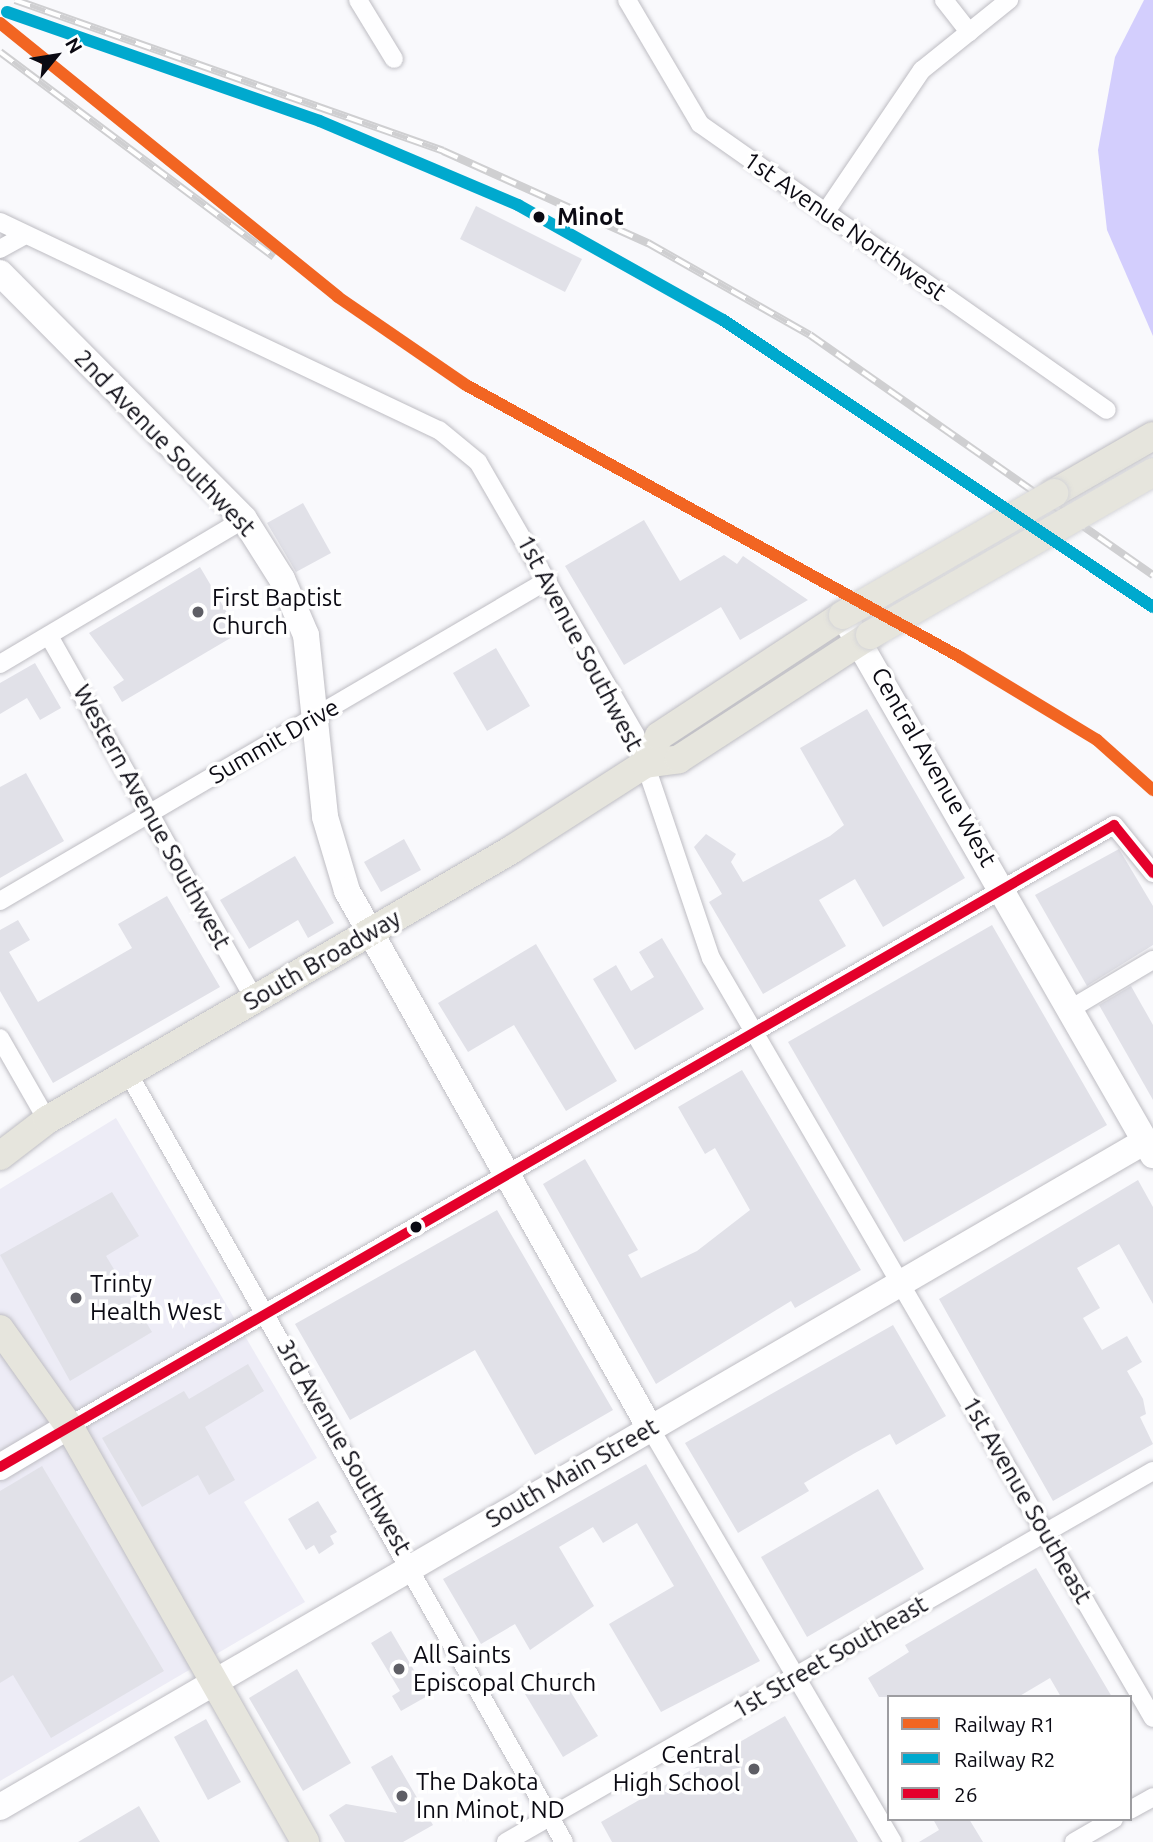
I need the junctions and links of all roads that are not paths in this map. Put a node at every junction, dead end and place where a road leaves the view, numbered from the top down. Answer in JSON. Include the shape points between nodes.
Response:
{"nodes":[{"id":1,"x":358,"y":0,"type":"edge"},
{"id":2,"x":627,"y":0,"type":"edge"},
{"id":3,"x":944,"y":0,"type":"edge"},
{"id":4,"x":1009,"y":0,"type":"edge"},
{"id":5,"x":970,"y":32,"type":"junction"},
{"id":6,"x":394,"y":59,"type":"dead end"},
{"id":7,"x":825,"y":213,"type":"junction"},
{"id":8,"x":0,"y":222,"type":"edge"},
{"id":9,"x":22,"y":237,"type":"junction"},
{"id":10,"x":0,"y":249,"type":"edge"},
{"id":11,"x":0,"y":273,"type":"edge"},
{"id":12,"x":1107,"y":410,"type":"dead end"},
{"id":13,"x":1153,"y":436,"type":"edge"},
{"id":14,"x":1153,"y":472,"type":"edge"},
{"id":15,"x":243,"y":519,"type":"junction"},
{"id":16,"x":548,"y":580,"type":"junction"},
{"id":17,"x":843,"y":615,"type":"junction"},
{"id":18,"x":49,"y":636,"type":"junction"},
{"id":19,"x":865,"y":638,"type":"junction"},
{"id":20,"x":0,"y":664,"type":"edge"},
{"id":21,"x":317,"y":716,"type":"junction"},
{"id":22,"x":645,"y":764,"type":"junction"},
{"id":23,"x":151,"y":814,"type":"junction"},
{"id":24,"x":1153,"y":873,"type":"edge"},
{"id":25,"x":1002,"y":887,"type":"junction"},
{"id":26,"x":0,"y":901,"type":"edge"},
{"id":27,"x":369,"y":933,"type":"junction"},
{"id":28,"x":1153,"y":960,"type":"edge"},
{"id":29,"x":254,"y":999,"type":"junction"},
{"id":30,"x":1072,"y":1008,"type":"junction"},
{"id":31,"x":752,"y":1031,"type":"junction"},
{"id":32,"x":0,"y":1038,"type":"edge"},
{"id":33,"x":128,"y":1073,"type":"junction"},
{"id":34,"x":47,"y":1120,"type":"junction"},
{"id":35,"x":1150,"y":1144,"type":"edge"},
{"id":36,"x":0,"y":1156,"type":"edge"},
{"id":37,"x":505,"y":1173,"type":"junction"},
{"id":38,"x":900,"y":1283,"type":"junction"},
{"id":39,"x":267,"y":1312,"type":"junction"},
{"id":40,"x":0,"y":1329,"type":"edge"},
{"id":41,"x":69,"y":1426,"type":"junction"},
{"id":42,"x":650,"y":1428,"type":"junction"},
{"id":43,"x":0,"y":1467,"type":"edge"},
{"id":44,"x":1153,"y":1471,"type":"edge"},
{"id":45,"x":1047,"y":1534,"type":"junction"},
{"id":46,"x":412,"y":1566,"type":"junction"},
{"id":47,"x":797,"y":1676,"type":"junction"},
{"id":48,"x":214,"y":1681,"type":"junction"},
{"id":49,"x":1153,"y":1718,"type":"edge"},
{"id":50,"x":1153,"y":1797,"type":"edge"},
{"id":51,"x":0,"y":1807,"type":"edge"},
{"id":52,"x":1132,"y":1809,"type":"edge"},
{"id":53,"x":549,"y":1816,"type":"junction"},
{"id":54,"x":1111,"y":1821,"type":"edge"},
{"id":55,"x":305,"y":1842,"type":"edge"},
{"id":56,"x":506,"y":1842,"type":"edge"},
{"id":57,"x":564,"y":1842,"type":"edge"},
{"id":58,"x":893,"y":1842,"type":"edge"},
{"id":59,"x":1074,"y":1842,"type":"edge"}],
"edges":[{"from":1,"to":6,"type":"street"},
{"from":2,"to":7,"type":"street","name":"1st Avenue Northwest","via":[[700,124]]},
{"from":3,"to":5,"type":"street"},
{"from":4,"to":5,"type":"street"},
{"from":5,"to":7,"type":"street","via":[[922,70]]},
{"from":7,"to":12,"type":"street","name":"1st Avenue Northwest"},
{"from":8,"to":9,"type":"street","name":"1st Avenue Southwest"},
{"from":9,"to":10,"type":"street"},
{"from":9,"to":16,"type":"street","name":"1st Avenue Southwest","via":[[453,438],[490,479]]},
{"from":11,"to":15,"type":"street","name":"2nd Avenue Southwest"},
{"from":13,"to":17,"type":"main road","name":"South Broadway","bridge":true},
{"from":14,"to":19,"type":"main road","name":"South Broadway","bridge":true},
{"from":15,"to":18,"type":"street"},
{"from":15,"to":21,"type":"street","name":"2nd Avenue Southwest","via":[[301,622]]},
{"from":16,"to":21,"type":"street","name":"Summit Drive"},
{"from":16,"to":22,"type":"street","name":"1st Avenue Southwest","via":[[635,734]]},
{"from":17,"to":19,"type":"street","name":"Central Avenue West"},
{"from":17,"to":22,"type":"main road","name":"South Broadway","via":[[659,736]]},
{"from":18,"to":20,"type":"street"},
{"from":18,"to":23,"type":"street","name":"Western Avenue Southwest"},
{"from":19,"to":22,"type":"main road","name":"South Broadway","via":[[679,759]]},
{"from":19,"to":25,"type":"street","name":"Central Avenue West"},
{"from":21,"to":23,"type":"street","name":"Summit Drive"},
{"from":21,"to":27,"type":"street","name":"2nd Avenue Southwest","via":[[325,817],[347,891]]},
{"from":22,"to":27,"type":"main road","name":"South Broadway"},
{"from":22,"to":31,"type":"street","name":"1st Avenue Southwest","via":[[700,934]]},
{"from":23,"to":26,"type":"street","name":"Summit Drive"},
{"from":23,"to":29,"type":"street","name":"Western Avenue Southwest"},
{"from":24,"to":25,"type":"street","via":[[1114,825]]},
{"from":25,"to":30,"type":"street","name":"Central Avenue West"},
{"from":25,"to":31,"type":"street"},
{"from":27,"to":29,"type":"main road","name":"South Broadway"},
{"from":27,"to":37,"type":"street","name":"2nd Avenue Southwest"},
{"from":28,"to":30,"type":"street"},
{"from":29,"to":33,"type":"main road","name":"South Broadway"},
{"from":30,"to":35,"type":"street","name":"Central Avenue West"},
{"from":31,"to":37,"type":"street"},
{"from":31,"to":38,"type":"street","name":"1st Avenue Southwest"},
{"from":32,"to":34,"type":"street"},
{"from":33,"to":34,"type":"main road","name":"South Broadway"},
{"from":33,"to":39,"type":"street","name":"3rd Avenue Southwest"},
{"from":34,"to":36,"type":"main road","name":"South Broadway"},
{"from":35,"to":38,"type":"street","name":"South Main Street"},
{"from":37,"to":39,"type":"street"},
{"from":37,"to":42,"type":"street","name":"2nd Avenue Southwest"},
{"from":38,"to":42,"type":"street","name":"South Main Street"},
{"from":38,"to":45,"type":"street","name":"1st Avenue Southeast"},
{"from":39,"to":41,"type":"street"},
{"from":39,"to":46,"type":"street","name":"3rd Avenue Southwest"},
{"from":40,"to":41,"type":"main road"},
{"from":41,"to":43,"type":"street"},
{"from":41,"to":48,"type":"main road"},
{"from":42,"to":46,"type":"street","name":"South Main Street"},
{"from":42,"to":47,"type":"street"},
{"from":44,"to":45,"type":"street","name":"1st Street Southeast"},
{"from":45,"to":47,"type":"street","name":"1st Street Southeast"},
{"from":45,"to":49,"type":"street","name":"1st Avenue Southeast"},
{"from":46,"to":48,"type":"street","name":"South Main Street"},
{"from":46,"to":53,"type":"street","name":"3rd Avenue Southwest"},
{"from":47,"to":53,"type":"street","name":"1st Street Southeast"},
{"from":47,"to":58,"type":"street"},
{"from":48,"to":51,"type":"street","name":"South Main Street"},
{"from":48,"to":55,"type":"main road"},
{"from":50,"to":52,"type":"street"},
{"from":53,"to":56,"type":"street","name":"1st Street Southeast"},
{"from":53,"to":57,"type":"street","name":"3rd Avenue Southwest"},
{"from":54,"to":59,"type":"street"}]}
